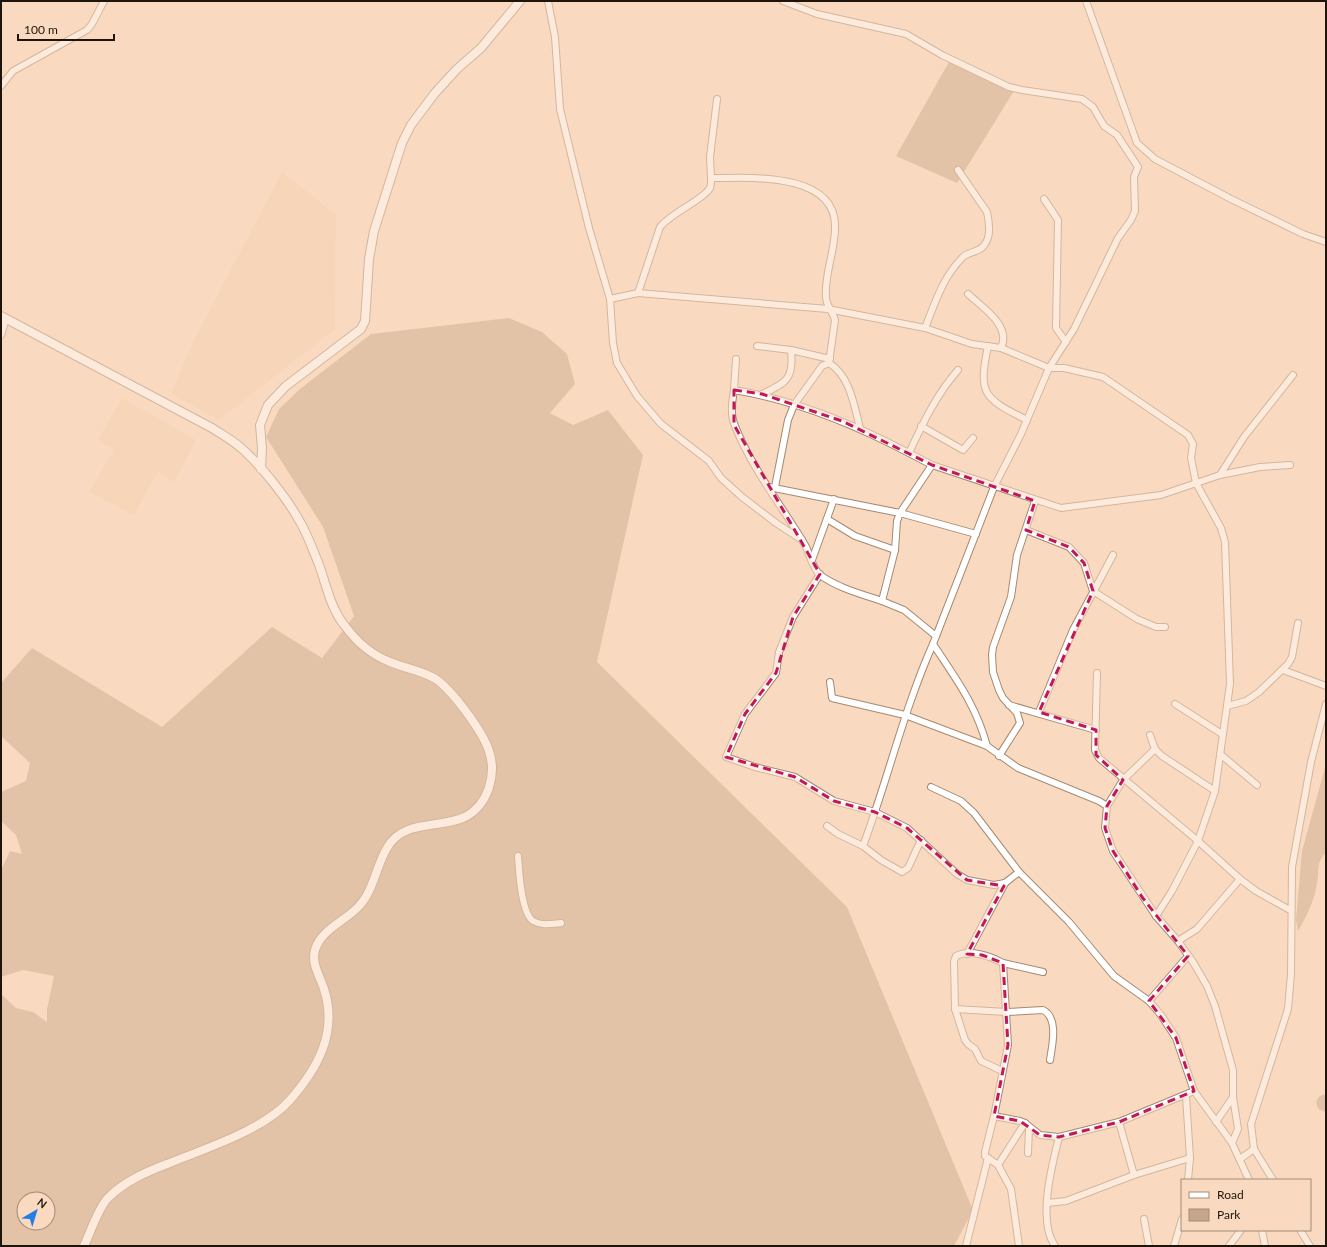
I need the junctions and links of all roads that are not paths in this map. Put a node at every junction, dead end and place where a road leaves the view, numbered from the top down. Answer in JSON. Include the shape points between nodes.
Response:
{"nodes":[{"id":1,"x":104,"y":1,"type":"edge"},
{"id":2,"x":520,"y":1,"type":"edge"},
{"id":3,"x":548,"y":1,"type":"edge"},
{"id":4,"x":783,"y":1,"type":"edge"},
{"id":5,"x":1086,"y":1,"type":"edge"},
{"id":6,"x":1,"y":86,"type":"edge"},
{"id":7,"x":717,"y":99,"type":"dead end"},
{"id":8,"x":958,"y":170,"type":"dead end"},
{"id":9,"x":711,"y":178,"type":"junction"},
{"id":10,"x":1044,"y":199,"type":"dead end"},
{"id":11,"x":1326,"y":242,"type":"edge"},
{"id":12,"x":638,"y":293,"type":"junction"},
{"id":13,"x":968,"y":294,"type":"dead end"},
{"id":14,"x":610,"y":299,"type":"junction"},
{"id":15,"x":828,"y":309,"type":"junction"},
{"id":16,"x":4,"y":317,"type":"edge"},
{"id":17,"x":925,"y":328,"type":"junction"},
{"id":18,"x":1,"y":335,"type":"edge"},
{"id":19,"x":1066,"y":342,"type":"junction"},
{"id":20,"x":757,"y":346,"type":"dead end"},
{"id":21,"x":988,"y":346,"type":"junction"},
{"id":22,"x":1000,"y":348,"type":"junction"},
{"id":23,"x":791,"y":350,"type":"junction"},
{"id":24,"x":736,"y":358,"type":"dead end"},
{"id":25,"x":829,"y":361,"type":"junction"},
{"id":26,"x":1049,"y":368,"type":"junction"},
{"id":27,"x":958,"y":370,"type":"dead end"},
{"id":28,"x":1293,"y":376,"type":"dead end"},
{"id":29,"x":734,"y":390,"type":"junction"},
{"id":30,"x":762,"y":394,"type":"junction"},
{"id":31,"x":794,"y":405,"type":"junction"},
{"id":32,"x":1027,"y":420,"type":"junction"},
{"id":33,"x":921,"y":426,"type":"junction"},
{"id":34,"x":860,"y":428,"type":"junction"},
{"id":35,"x":973,"y":438,"type":"dead end"},
{"id":36,"x":909,"y":453,"type":"junction"},
{"id":37,"x":932,"y":465,"type":"junction"},
{"id":38,"x":1290,"y":465,"type":"dead end"},
{"id":39,"x":261,"y":469,"type":"junction"},
{"id":40,"x":1220,"y":475,"type":"junction"},
{"id":41,"x":1196,"y":483,"type":"junction"},
{"id":42,"x":772,"y":487,"type":"junction"},
{"id":43,"x":994,"y":487,"type":"junction"},
{"id":44,"x":834,"y":499,"type":"junction"},
{"id":45,"x":1036,"y":501,"type":"junction"},
{"id":46,"x":900,"y":513,"type":"junction"},
{"id":47,"x":826,"y":520,"type":"junction"},
{"id":48,"x":1026,"y":530,"type":"junction"},
{"id":49,"x":976,"y":534,"type":"junction"},
{"id":50,"x":802,"y":540,"type":"junction"},
{"id":51,"x":895,"y":550,"type":"junction"},
{"id":52,"x":1112,"y":555,"type":"dead end"},
{"id":53,"x":812,"y":560,"type":"junction"},
{"id":54,"x":820,"y":574,"type":"junction"},
{"id":55,"x":1093,"y":591,"type":"junction"},
{"id":56,"x":882,"y":601,"type":"junction"},
{"id":57,"x":1298,"y":623,"type":"dead end"},
{"id":58,"x":1165,"y":627,"type":"dead end"},
{"id":59,"x":936,"y":636,"type":"junction"},
{"id":60,"x":933,"y":644,"type":"junction"},
{"id":61,"x":1283,"y":670,"type":"junction"},
{"id":62,"x":1097,"y":673,"type":"dead end"},
{"id":63,"x":830,"y":682,"type":"dead end"},
{"id":64,"x":1326,"y":686,"type":"edge"},
{"id":65,"x":1175,"y":704,"type":"dead end"},
{"id":66,"x":1326,"y":704,"type":"edge"},
{"id":67,"x":1009,"y":705,"type":"junction"},
{"id":68,"x":1227,"y":706,"type":"junction"},
{"id":69,"x":1039,"y":712,"type":"junction"},
{"id":70,"x":905,"y":715,"type":"junction"},
{"id":71,"x":1096,"y":730,"type":"junction"},
{"id":72,"x":1222,"y":734,"type":"junction"},
{"id":73,"x":1150,"y":735,"type":"dead end"},
{"id":74,"x":987,"y":746,"type":"junction"},
{"id":75,"x":1155,"y":750,"type":"junction"},
{"id":76,"x":1220,"y":754,"type":"junction"},
{"id":77,"x":999,"y":756,"type":"junction"},
{"id":78,"x":1123,"y":780,"type":"junction"},
{"id":79,"x":1257,"y":785,"type":"dead end"},
{"id":80,"x":931,"y":787,"type":"dead end"},
{"id":81,"x":1215,"y":791,"type":"junction"},
{"id":82,"x":1107,"y":806,"type":"junction"},
{"id":83,"x":875,"y":812,"type":"junction"},
{"id":84,"x":827,"y":826,"type":"dead end"},
{"id":85,"x":921,"y":840,"type":"junction"},
{"id":86,"x":1198,"y":841,"type":"junction"},
{"id":87,"x":863,"y":846,"type":"junction"},
{"id":88,"x":518,"y":856,"type":"dead end"},
{"id":89,"x":1019,"y":872,"type":"junction"},
{"id":90,"x":1240,"y":879,"type":"junction"},
{"id":91,"x":1005,"y":883,"type":"junction"},
{"id":92,"x":1290,"y":910,"type":"junction"},
{"id":93,"x":1156,"y":916,"type":"junction"},
{"id":94,"x":561,"y":923,"type":"dead end"},
{"id":95,"x":1178,"y":941,"type":"junction"},
{"id":96,"x":967,"y":954,"type":"junction"},
{"id":97,"x":1188,"y":956,"type":"junction"},
{"id":98,"x":1003,"y":962,"type":"junction"},
{"id":99,"x":1044,"y":972,"type":"dead end"},
{"id":100,"x":1149,"y":1001,"type":"junction"},
{"id":101,"x":955,"y":1009,"type":"junction"},
{"id":102,"x":1007,"y":1012,"type":"junction"},
{"id":103,"x":1050,"y":1060,"type":"dead end"},
{"id":104,"x":1002,"y":1072,"type":"junction"},
{"id":105,"x":1194,"y":1091,"type":"junction"},
{"id":106,"x":1186,"y":1096,"type":"junction"},
{"id":107,"x":1233,"y":1096,"type":"junction"},
{"id":108,"x":994,"y":1116,"type":"junction"},
{"id":109,"x":1119,"y":1122,"type":"junction"},
{"id":110,"x":1216,"y":1122,"type":"junction"},
{"id":111,"x":1027,"y":1126,"type":"junction"},
{"id":112,"x":1059,"y":1137,"type":"junction"},
{"id":113,"x":1232,"y":1143,"type":"junction"},
{"id":114,"x":1254,"y":1149,"type":"junction"},
{"id":115,"x":1028,"y":1153,"type":"dead end"},
{"id":116,"x":988,"y":1158,"type":"junction"},
{"id":117,"x":1190,"y":1158,"type":"junction"},
{"id":118,"x":1240,"y":1159,"type":"junction"},
{"id":119,"x":998,"y":1164,"type":"junction"},
{"id":120,"x":1134,"y":1175,"type":"junction"},
{"id":121,"x":1188,"y":1179,"type":"edge"},
{"id":122,"x":1249,"y":1179,"type":"edge"},
{"id":123,"x":1272,"y":1179,"type":"edge"},
{"id":124,"x":1047,"y":1203,"type":"junction"},
{"id":125,"x":1144,"y":1219,"type":"dead end"},
{"id":126,"x":1181,"y":1222,"type":"edge"},
{"id":127,"x":1240,"y":1231,"type":"edge"},
{"id":128,"x":1262,"y":1231,"type":"edge"},
{"id":129,"x":1301,"y":1231,"type":"edge"},
{"id":130,"x":84,"y":1246,"type":"edge"},
{"id":131,"x":966,"y":1246,"type":"edge"},
{"id":132,"x":1019,"y":1246,"type":"edge"},
{"id":133,"x":1055,"y":1246,"type":"edge"},
{"id":134,"x":1149,"y":1246,"type":"edge"},
{"id":135,"x":1174,"y":1246,"type":"edge"},
{"id":136,"x":1229,"y":1246,"type":"edge"},
{"id":137,"x":1265,"y":1246,"type":"edge"},
{"id":138,"x":1310,"y":1246,"type":"edge"}],
"edges":[{"from":1,"to":6,"type":"street","via":[[87,30],[13,71]]},
{"from":2,"to":39,"type":"main road","via":[[481,48],[436,93],[411,125],[402,143],[374,231],[369,259],[366,320],[361,329],[286,386],[268,405],[260,425]]},
{"from":3,"to":14,"type":"street","via":[[555,37],[560,109],[589,228]]},
{"from":4,"to":19,"type":"street","via":[[817,14],[906,34],[942,55],[1009,87],[1082,99],[1093,107],[1104,126],[1117,135],[1138,168],[1134,177],[1135,211],[1118,238]]},
{"from":5,"to":11,"type":"street","via":[[1137,143],[1155,159],[1224,196],[1303,234]]},
{"from":7,"to":9,"type":"street","via":[[710,157]]},
{"from":8,"to":17,"type":"street","via":[[987,212],[988,238],[981,248],[964,255],[948,274]]},
{"from":9,"to":12,"type":"street","via":[[711,184],[706,192],[660,227]]},
{"from":9,"to":15,"type":"street","via":[[753,178],[794,183],[811,188],[828,204],[834,217],[835,228],[827,278]]},
{"from":10,"to":19,"type":"street","via":[[1058,220],[1056,328]]},
{"from":12,"to":14,"type":"street"},
{"from":12,"to":15,"type":"street"},
{"from":13,"to":22,"type":"street","via":[[1003,331],[1004,338]]},
{"from":14,"to":50,"type":"street","via":[[612,343],[617,363],[647,410],[675,436],[709,461],[742,497]]},
{"from":15,"to":17,"type":"street"},
{"from":15,"to":25,"type":"street","via":[[836,320]]},
{"from":16,"to":18,"type":"street"},
{"from":16,"to":39,"type":"main road","via":[[212,428],[241,448]]},
{"from":17,"to":21,"type":"street","via":[[972,344]]},
{"from":19,"to":26,"type":"street"},
{"from":20,"to":23,"type":"street"},
{"from":21,"to":22,"type":"street"},
{"from":21,"to":32,"type":"street","via":[[983,371],[984,390],[1003,408]]},
{"from":22,"to":26,"type":"street"},
{"from":23,"to":25,"type":"street"},
{"from":23,"to":30,"type":"street","via":[[792,370],[788,378],[780,386]]},
{"from":24,"to":29,"type":"street"},
{"from":25,"to":31,"type":"street","via":[[822,366]]},
{"from":25,"to":34,"type":"street","via":[[850,390]]},
{"from":26,"to":32,"type":"street"},
{"from":26,"to":41,"type":"street","via":[[1064,368],[1103,377],[1188,434],[1192,444],[1191,458]]},
{"from":27,"to":33,"type":"street","via":[[944,386]]},
{"from":28,"to":40,"type":"street","via":[[1244,437]]},
{"from":29,"to":30,"type":"street"},
{"from":29,"to":42,"type":"street","via":[[734,425],[747,451]]},
{"from":30,"to":31,"type":"street"},
{"from":31,"to":34,"type":"street"},
{"from":31,"to":42,"type":"street"},
{"from":32,"to":43,"type":"street"},
{"from":33,"to":35,"type":"street","via":[[963,450]]},
{"from":33,"to":36,"type":"street"},
{"from":34,"to":36,"type":"street"},
{"from":36,"to":37,"type":"street"},
{"from":37,"to":43,"type":"street"},
{"from":37,"to":46,"type":"street"},
{"from":38,"to":40,"type":"street","via":[[1260,467]]},
{"from":39,"to":130,"type":"main road","via":[[299,519],[318,562],[334,609],[343,625],[358,642],[372,652],[388,661],[424,673],[446,687],[486,743],[492,764],[491,782],[483,800],[465,816],[410,829],[392,840],[385,850],[367,896],[358,908],[318,941],[313,954],[315,969],[323,985],[330,1012],[326,1041],[313,1070],[289,1101],[253,1127],[148,1171],[126,1183],[104,1204]]},
{"from":40,"to":41,"type":"street"},
{"from":41,"to":45,"type":"street","via":[[1161,495],[1108,503],[1061,508]]},
{"from":41,"to":68,"type":"street","via":[[1225,542],[1230,666]]},
{"from":42,"to":44,"type":"street"},
{"from":42,"to":50,"type":"street"},
{"from":43,"to":45,"type":"street"},
{"from":43,"to":49,"type":"street"},
{"from":44,"to":46,"type":"street"},
{"from":44,"to":47,"type":"street"},
{"from":45,"to":48,"type":"street"},
{"from":46,"to":49,"type":"street"},
{"from":46,"to":51,"type":"street"},
{"from":47,"to":51,"type":"street","via":[[855,536]]},
{"from":47,"to":53,"type":"street"},
{"from":48,"to":55,"type":"street","via":[[1069,548],[1084,563]]},
{"from":48,"to":67,"type":"street","via":[[1017,555],[1010,597],[992,655],[996,681]]},
{"from":49,"to":59,"type":"street"},
{"from":50,"to":53,"type":"street"},
{"from":51,"to":56,"type":"street"},
{"from":52,"to":55,"type":"street"},
{"from":53,"to":54,"type":"street","via":[[815,570]]},
{"from":54,"to":56,"type":"street","via":[[848,590]]},
{"from":54,"to":83,"type":"street","via":[[793,617],[779,652],[776,673],[745,714],[726,757],[795,777],[834,801]]},
{"from":55,"to":58,"type":"street","via":[[1136,619],[1156,627]]},
{"from":55,"to":69,"type":"street"},
{"from":56,"to":59,"type":"street","via":[[904,610]]},
{"from":57,"to":61,"type":"street","via":[[1292,656]]},
{"from":59,"to":60,"type":"street"},
{"from":60,"to":70,"type":"street"},
{"from":60,"to":74,"type":"street","via":[[971,700]]},
{"from":61,"to":64,"type":"street"},
{"from":61,"to":68,"type":"street","via":[[1246,701]]},
{"from":62,"to":71,"type":"street"},
{"from":63,"to":70,"type":"street","via":[[832,698]]},
{"from":65,"to":72,"type":"street"},
{"from":66,"to":92,"type":"street","via":[[1311,762],[1293,861]]},
{"from":67,"to":69,"type":"street"},
{"from":67,"to":77,"type":"street","via":[[1017,713],[1020,723]]},
{"from":68,"to":72,"type":"street"},
{"from":69,"to":71,"type":"street"},
{"from":70,"to":74,"type":"street"},
{"from":70,"to":83,"type":"street"},
{"from":71,"to":78,"type":"street","via":[[1096,755]]},
{"from":72,"to":76,"type":"street"},
{"from":73,"to":75,"type":"street"},
{"from":74,"to":77,"type":"street"},
{"from":75,"to":78,"type":"street"},
{"from":75,"to":81,"type":"street","via":[[1173,765]]},
{"from":76,"to":79,"type":"street"},
{"from":76,"to":81,"type":"street"},
{"from":77,"to":82,"type":"street","via":[[1035,776]]},
{"from":78,"to":82,"type":"street"},
{"from":78,"to":86,"type":"street"},
{"from":80,"to":89,"type":"street","via":[[951,795],[970,809]]},
{"from":81,"to":86,"type":"street"},
{"from":82,"to":93,"type":"street","via":[[1104,828],[1108,840]]},
{"from":83,"to":85,"type":"street","via":[[907,828]]},
{"from":83,"to":87,"type":"street"},
{"from":84,"to":87,"type":"street"},
{"from":85,"to":87,"type":"street","via":[[908,868],[902,872]]},
{"from":85,"to":91,"type":"street","via":[[957,874],[967,880],[994,885]]},
{"from":86,"to":90,"type":"street"},
{"from":86,"to":93,"type":"street"},
{"from":88,"to":94,"type":"street","via":[[527,915],[532,921],[542,924]]},
{"from":89,"to":91,"type":"street"},
{"from":89,"to":100,"type":"street","via":[[1069,922],[1114,976]]},
{"from":90,"to":92,"type":"street"},
{"from":90,"to":95,"type":"street","via":[[1197,929]]},
{"from":91,"to":96,"type":"street"},
{"from":92,"to":114,"type":"street","via":[[1291,974],[1288,1009],[1251,1124]]},
{"from":93,"to":95,"type":"street"},
{"from":95,"to":97,"type":"street"},
{"from":96,"to":98,"type":"street","via":[[982,955]]},
{"from":96,"to":101,"type":"street","via":[[956,956],[954,961]]},
{"from":97,"to":100,"type":"street"},
{"from":97,"to":107,"type":"street","via":[[1207,986],[1215,1006],[1233,1070]]},
{"from":98,"to":99,"type":"street"},
{"from":98,"to":102,"type":"street"},
{"from":100,"to":105,"type":"street","via":[[1176,1038]]},
{"from":101,"to":102,"type":"street"},
{"from":101,"to":104,"type":"street","via":[[964,1040],[975,1049],[981,1061]]},
{"from":102,"to":103,"type":"street","via":[[1043,1010],[1048,1013],[1053,1036]]},
{"from":102,"to":104,"type":"street","via":[[1008,1045]]},
{"from":104,"to":108,"type":"street"},
{"from":105,"to":106,"type":"street"},
{"from":105,"to":110,"type":"street"},
{"from":106,"to":109,"type":"street"},
{"from":106,"to":117,"type":"street"},
{"from":107,"to":110,"type":"street"},
{"from":107,"to":113,"type":"street","via":[[1238,1129]]},
{"from":108,"to":111,"type":"street","via":[[1020,1121]]},
{"from":108,"to":116,"type":"street","via":[[985,1152]]},
{"from":109,"to":112,"type":"street"},
{"from":109,"to":120,"type":"street"},
{"from":110,"to":113,"type":"street"},
{"from":111,"to":112,"type":"street","via":[[1040,1135]]},
{"from":111,"to":115,"type":"street"},
{"from":111,"to":119,"type":"street"},
{"from":112,"to":124,"type":"street","via":[[1050,1173]]},
{"from":113,"to":118,"type":"street"},
{"from":114,"to":118,"type":"street"},
{"from":114,"to":123,"type":"street"},
{"from":116,"to":119,"type":"street"},
{"from":116,"to":131,"type":"street"},
{"from":117,"to":120,"type":"street"},
{"from":117,"to":121,"type":"street"},
{"from":118,"to":122,"type":"street"},
{"from":119,"to":132,"type":"street","via":[[1011,1189]]},
{"from":120,"to":124,"type":"street","via":[[1066,1201]]},
{"from":124,"to":133,"type":"street","via":[[1049,1235]]},
{"from":125,"to":134,"type":"street"},
{"from":126,"to":135,"type":"street"},
{"from":127,"to":136,"type":"street"},
{"from":128,"to":137,"type":"street"},
{"from":129,"to":138,"type":"street"}]}
